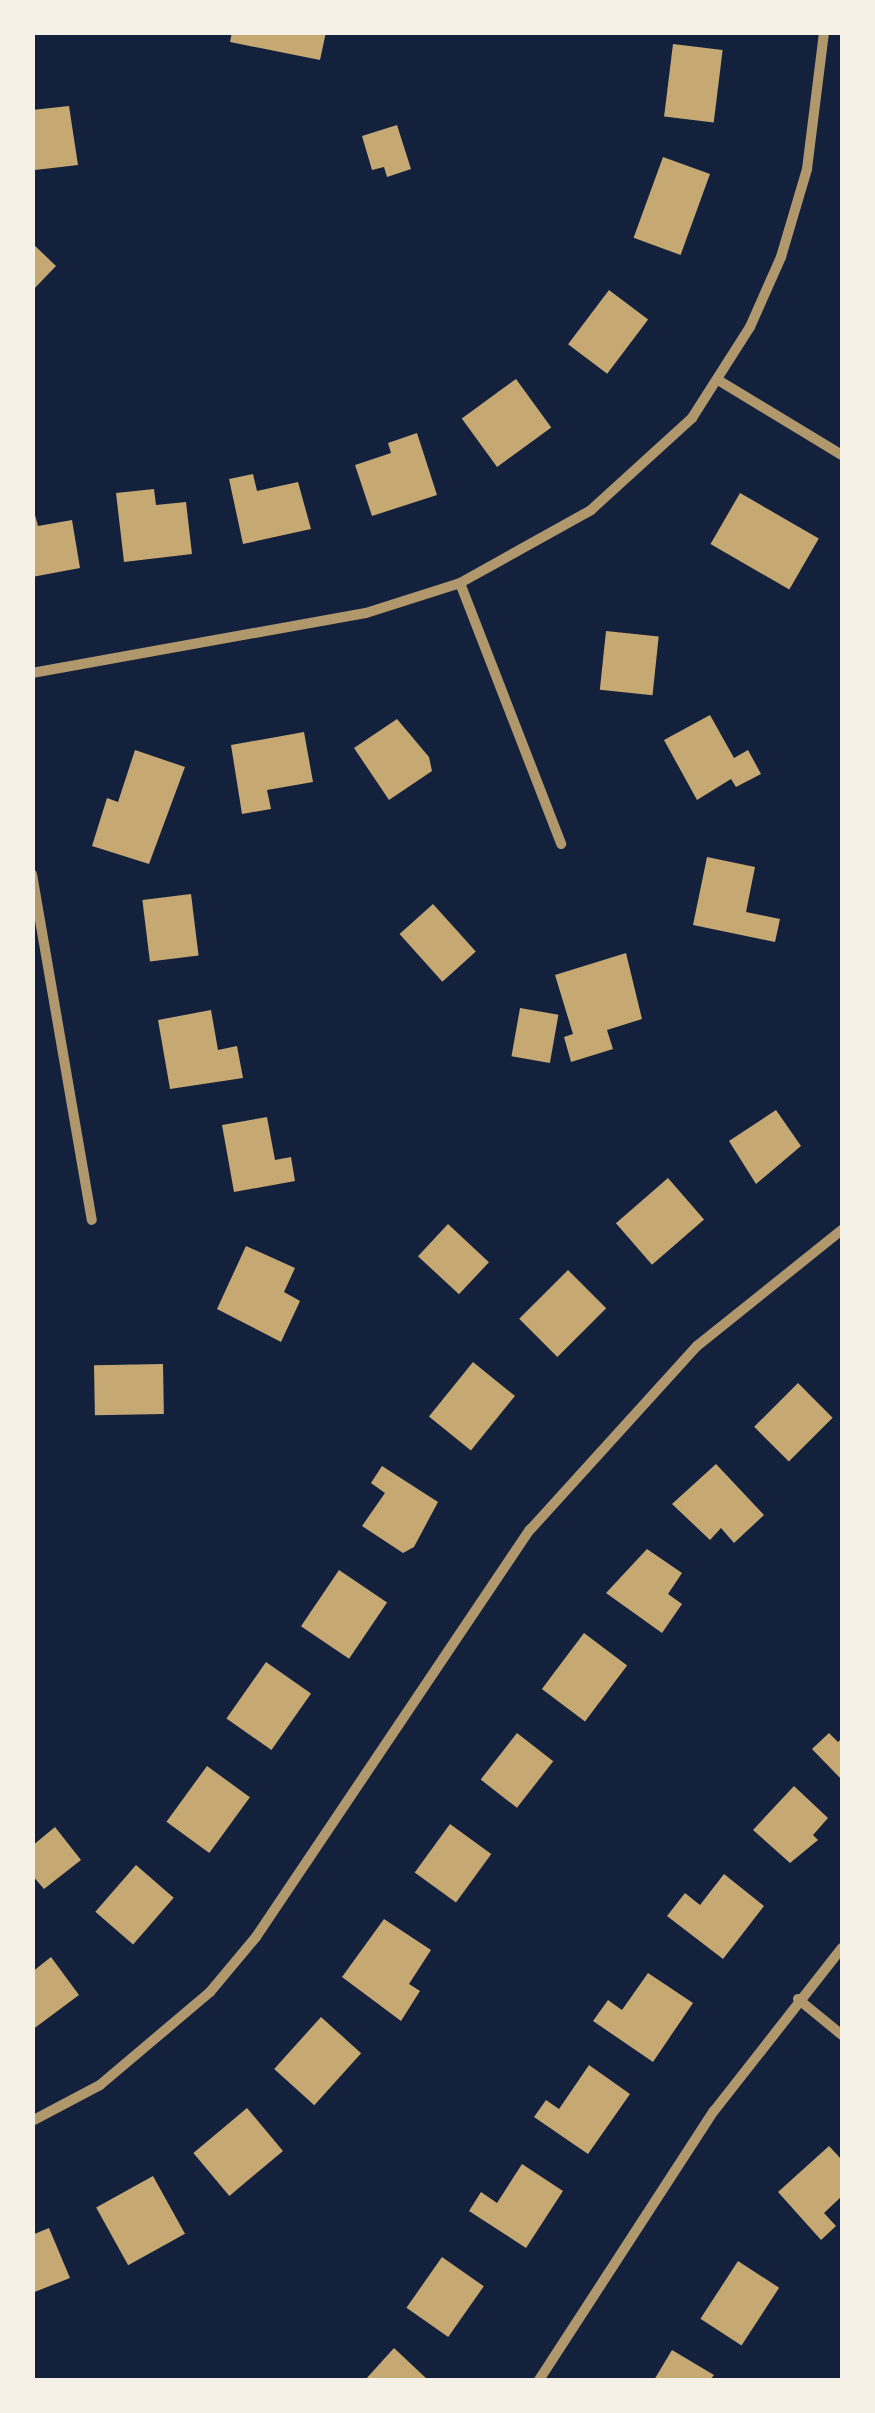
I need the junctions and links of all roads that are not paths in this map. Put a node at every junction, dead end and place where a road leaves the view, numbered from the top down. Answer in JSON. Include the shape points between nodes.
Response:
{"nodes":[{"id":1,"x":824,"y":32,"type":"edge"},
{"id":2,"x":718,"y":380,"type":"junction"},
{"id":3,"x":842,"y":454,"type":"edge"},
{"id":4,"x":460,"y":583,"type":"junction"},
{"id":5,"x":32,"y":673,"type":"edge"},
{"id":6,"x":561,"y":844,"type":"dead end"},
{"id":7,"x":32,"y":874,"type":"edge"},
{"id":8,"x":92,"y":1220,"type":"dead end"},
{"id":9,"x":842,"y":1230,"type":"edge"},
{"id":10,"x":842,"y":1948,"type":"edge"},
{"id":11,"x":798,"y":2000,"type":"junction"},
{"id":12,"x":842,"y":2035,"type":"edge"},
{"id":13,"x":32,"y":2121,"type":"edge"},
{"id":14,"x":539,"y":2380,"type":"edge"}],
"edges":[{"from":1,"to":2,"type":"street","via":[[808,169],[781,257]]},
{"from":2,"to":3,"type":"street"},
{"from":2,"to":4,"type":"street","via":[[692,418],[591,510]]},
{"from":4,"to":5,"type":"street","via":[[257,638]]},
{"from":4,"to":6,"type":"street"},
{"from":7,"to":8,"type":"street"},
{"from":9,"to":13,"type":"street","via":[[697,1346],[530,1530],[256,1937],[210,1992],[100,2085]]},
{"from":10,"to":11,"type":"street"},
{"from":11,"to":12,"type":"street"},
{"from":11,"to":14,"type":"street","via":[[714,2111]]}]}
